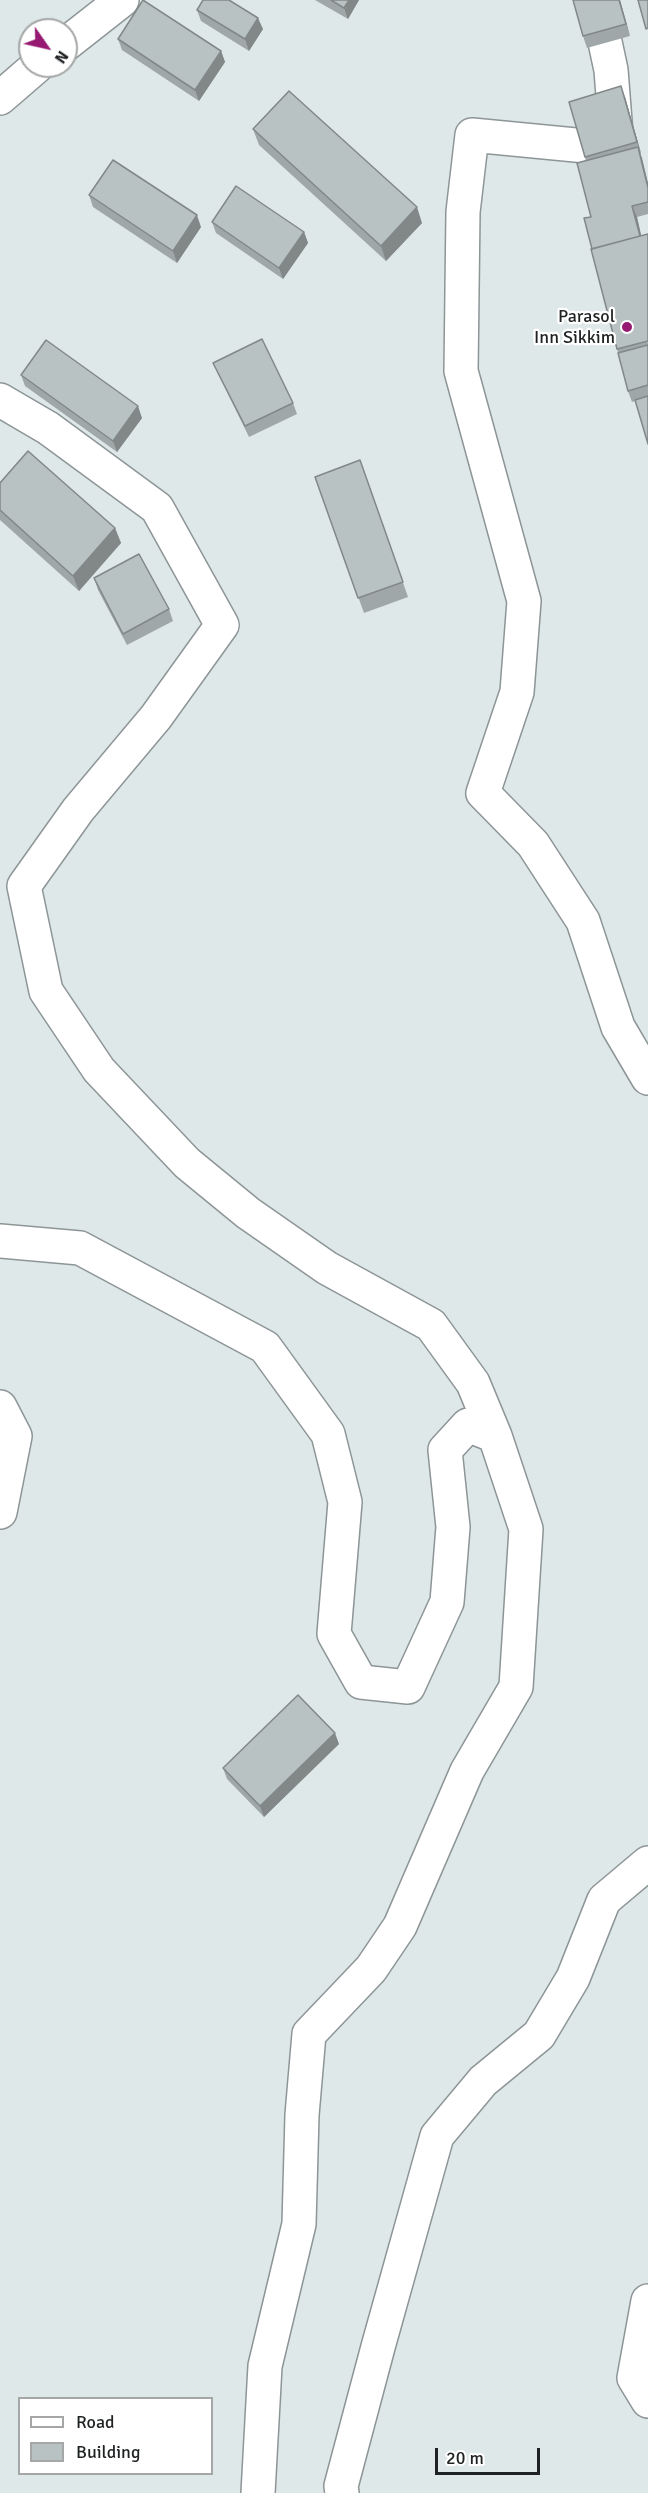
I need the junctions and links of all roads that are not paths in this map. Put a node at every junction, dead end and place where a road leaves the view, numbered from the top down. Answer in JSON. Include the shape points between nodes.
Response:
{"nodes":[{"id":1,"x":122,"y":0,"type":"edge"},
{"id":2,"x":596,"y":0,"type":"edge"},
{"id":3,"x":78,"y":35,"type":"edge"},
{"id":4,"x":23,"y":78,"type":"edge"},
{"id":5,"x":0,"y":98,"type":"edge"},
{"id":6,"x":618,"y":149,"type":"junction"},
{"id":7,"x":625,"y":182,"type":"edge"},
{"id":8,"x":0,"y":400,"type":"edge"},
{"id":9,"x":648,"y":1078,"type":"edge"},
{"id":10,"x":0,"y":1240,"type":"edge"},
{"id":11,"x":0,"y":1407,"type":"edge"},
{"id":12,"x":495,"y":1436,"type":"junction"},
{"id":13,"x":0,"y":1512,"type":"edge"},
{"id":14,"x":648,"y":1863,"type":"edge"},
{"id":15,"x":648,"y":2301,"type":"edge"},
{"id":16,"x":648,"y":2401,"type":"edge"},
{"id":17,"x":258,"y":2493,"type":"edge"},
{"id":18,"x":342,"y":2493,"type":"edge"}],
"edges":[{"from":1,"to":3,"type":"street"},
{"from":2,"to":6,"type":"street","via":[[611,70]]},
{"from":4,"to":5,"type":"street"},
{"from":6,"to":7,"type":"street"},
{"from":6,"to":9,"type":"street","via":[[471,135],[463,212],[461,371],[524,601],[517,692],[483,793],[533,844],[583,921],[618,1027]]},
{"from":8,"to":12,"type":"street","via":[[48,428],[157,508],[222,625],[156,717],[78,810],[24,886],[46,991],[99,1070],[187,1162],[248,1213],[327,1268],[431,1325],[473,1383]]},
{"from":10,"to":12,"type":"street","via":[[80,1248],[265,1347],[328,1434],[345,1502],[334,1634],[361,1682],[408,1687],[447,1602],[453,1527],[445,1450],[468,1425]]},
{"from":11,"to":13,"type":"street","via":[[15,1436]]},
{"from":12,"to":17,"type":"street","via":[[526,1529],[516,1687],[467,1771],[400,1926],[371,1969],[309,2034],[299,2224],[265,2366]]},
{"from":14,"to":18,"type":"street","via":[[604,1900],[573,1978],[539,2035],[483,2081],[437,2136]]},
{"from":15,"to":16,"type":"street","via":[[634,2378]]}]}
